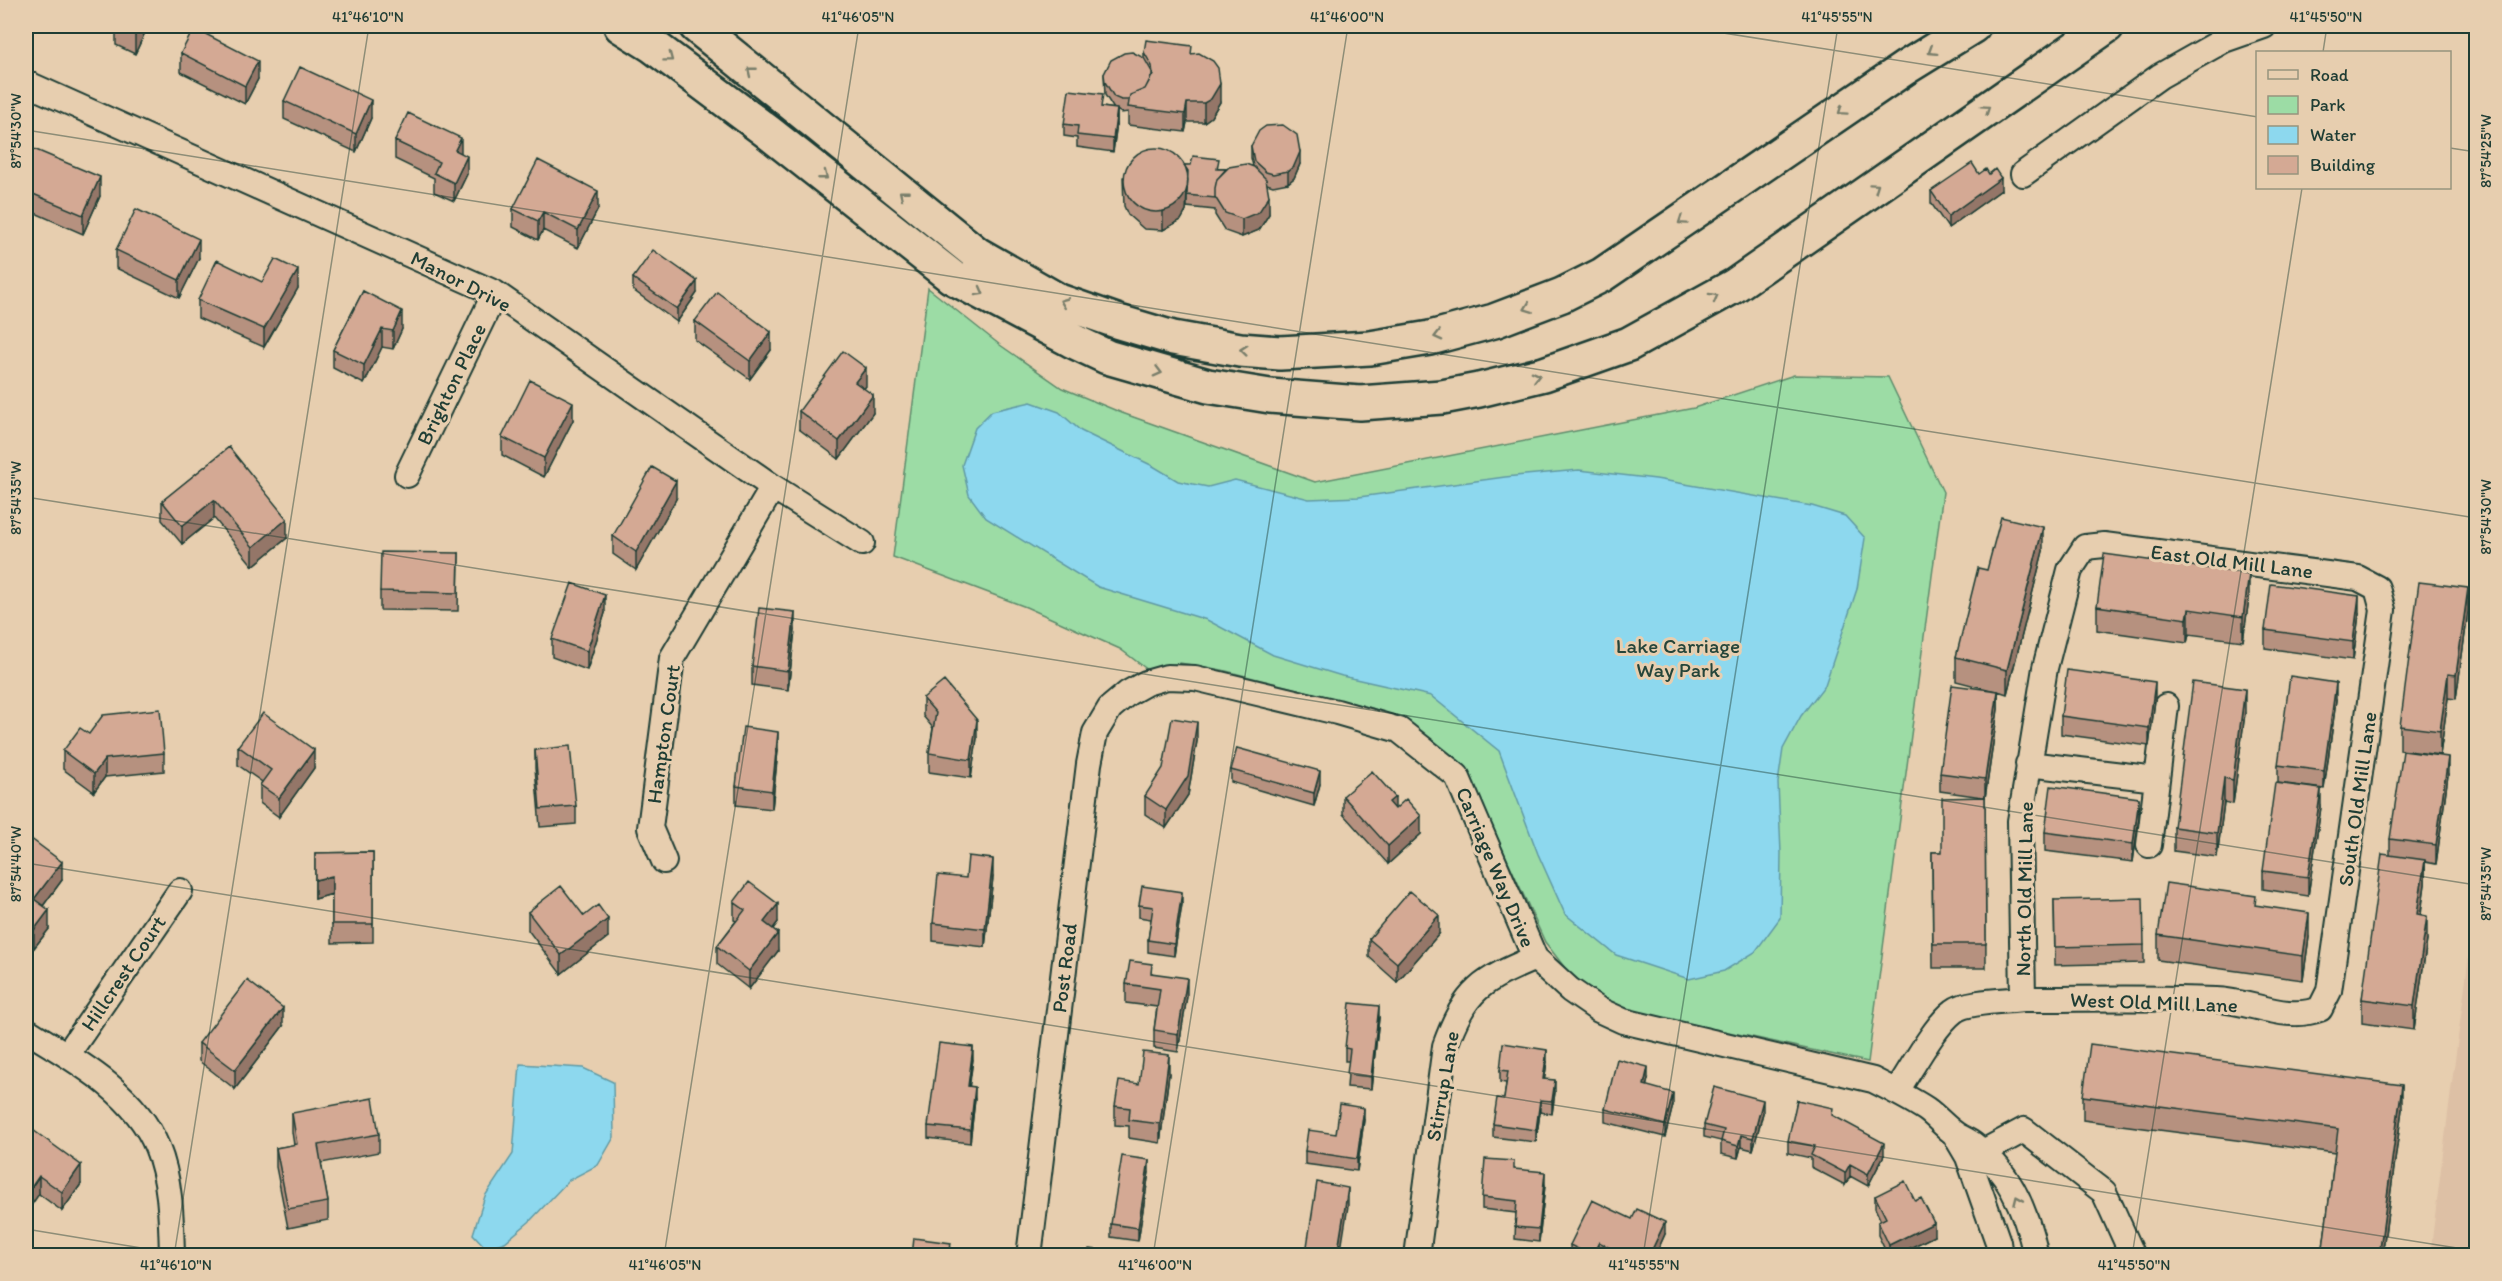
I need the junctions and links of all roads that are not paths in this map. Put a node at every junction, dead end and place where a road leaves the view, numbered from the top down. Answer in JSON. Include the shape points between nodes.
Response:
{"nodes":[{"id":1,"x":621,"y":26,"type":"edge"},
{"id":2,"x":696,"y":26,"type":"edge"},
{"id":3,"x":1973,"y":26,"type":"edge"},
{"id":4,"x":2107,"y":26,"type":"edge"},
{"id":5,"x":2264,"y":26,"type":"edge"},
{"id":6,"x":26,"y":83,"type":"edge"},
{"id":7,"x":2023,"y":174,"type":"dead end"},
{"id":8,"x":495,"y":293,"type":"junction"},
{"id":9,"x":407,"y":475,"type":"dead end"},
{"id":10,"x":773,"y":487,"type":"junction"},
{"id":11,"x":862,"y":543,"type":"dead end"},
{"id":12,"x":2085,"y":547,"type":"joint"},
{"id":13,"x":2377,"y":588,"type":"joint"},
{"id":14,"x":1128,"y":693,"type":"joint"},
{"id":15,"x":2166,"y":706,"type":"dead end"},
{"id":16,"x":2028,"y":764,"type":"junction"},
{"id":17,"x":2157,"y":779,"type":"junction"},
{"id":18,"x":2149,"y":845,"type":"dead end"},
{"id":19,"x":663,"y":861,"type":"dead end"},
{"id":20,"x":180,"y":891,"type":"dead end"},
{"id":21,"x":1535,"y":958,"type":"junction"},
{"id":22,"x":2023,"y":999,"type":"junction"},
{"id":23,"x":2320,"y":1010,"type":"joint"},
{"id":24,"x":26,"y":1030,"type":"edge"},
{"id":25,"x":67,"y":1055,"type":"junction"},
{"id":26,"x":1896,"y":1092,"type":"junction"},
{"id":27,"x":1954,"y":1133,"type":"junction"},
{"id":28,"x":1983,"y":1152,"type":"junction"},
{"id":29,"x":172,"y":1256,"type":"edge"},
{"id":30,"x":1029,"y":1256,"type":"edge"},
{"id":31,"x":1417,"y":1256,"type":"edge"},
{"id":32,"x":2000,"y":1256,"type":"edge"},
{"id":33,"x":2036,"y":1256,"type":"edge"},
{"id":34,"x":2133,"y":1256,"type":"edge"}],
"edges":[{"from":1,"to":4,"type":"highway","one_way":true,"via":[[768,132],[952,277],[1071,340],[1107,357],[1208,386],[1270,396],[1360,403],[1479,390],[1544,374],[1629,344],[1734,286]]},
{"from":3,"to":2,"type":"highway","one_way":true,"via":[[1602,275],[1562,295],[1494,321],[1430,338],[1370,348],[1280,353],[1173,338],[1059,301],[976,254]]},
{"from":5,"to":7,"type":"street","via":[[2224,40],[2160,76]]},
{"from":6,"to":8,"type":"street","name":"Manor Drive"},
{"from":8,"to":9,"type":"street","name":"Brighton Place"},
{"from":8,"to":10,"type":"street","name":"Manor Drive"},
{"from":10,"to":11,"type":"street","name":"Manor Drive"},
{"from":10,"to":19,"type":"street","name":"Hampton Court","via":[[672,658],[650,828]]},
{"from":12,"to":13,"type":"street","name":"East Old Mill Lane","via":[[2104,545],[2298,569],[2358,578]]},
{"from":12,"to":16,"type":"street","name":"North Old Mill Lane","via":[[2070,570],[2045,668]]},
{"from":13,"to":23,"type":"street","name":"South Old Mill Lane","via":[[2383,610],[2379,646],[2329,991]]},
{"from":14,"to":21,"type":"street","name":"Carriage Way Drive","via":[[1167,677],[1196,678],[1399,730],[1457,776]]},
{"from":14,"to":30,"type":"street","name":"Post Road","via":[[1110,708],[1095,734],[1089,764]]},
{"from":15,"to":17,"type":"street"},
{"from":16,"to":17,"type":"street"},
{"from":16,"to":22,"type":"street","name":"North Old Mill Lane","via":[[2020,821]]},
{"from":17,"to":18,"type":"street"},
{"from":20,"to":25,"type":"street","name":"Hillcrest Court"},
{"from":21,"to":26,"type":"street","name":"Carriage Way Drive","via":[[1570,990],[1623,1021],[1873,1080]]},
{"from":21,"to":31,"type":"street","name":"Stirrup Lane","via":[[1497,974],[1475,989],[1455,1018],[1445,1046]]},
{"from":22,"to":23,"type":"street","name":"West Old Mill Lane","via":[[2219,1000],[2283,1013],[2305,1015]]},
{"from":22,"to":26,"type":"street","name":"North Old Mill Lane","via":[[1955,1010]]},
{"from":24,"to":25,"type":"street"},
{"from":25,"to":29,"type":"street","via":[[107,1084],[138,1114],[157,1147],[171,1203]]},
{"from":26,"to":27,"type":"street","name":"Carriage Way Drive","via":[[1927,1110]]},
{"from":27,"to":28,"type":"street","name":"Carriage Way Drive"},
{"from":27,"to":32,"type":"street","name":"Carriage Way Drive","via":[[1968,1157]]},
{"from":33,"to":28,"type":"street","name":"Carriage Way Drive","one_way":true,"via":[[2031,1233],[2008,1179]]},
{"from":28,"to":34,"type":"street","via":[[2024,1130],[2104,1192]]}]}
